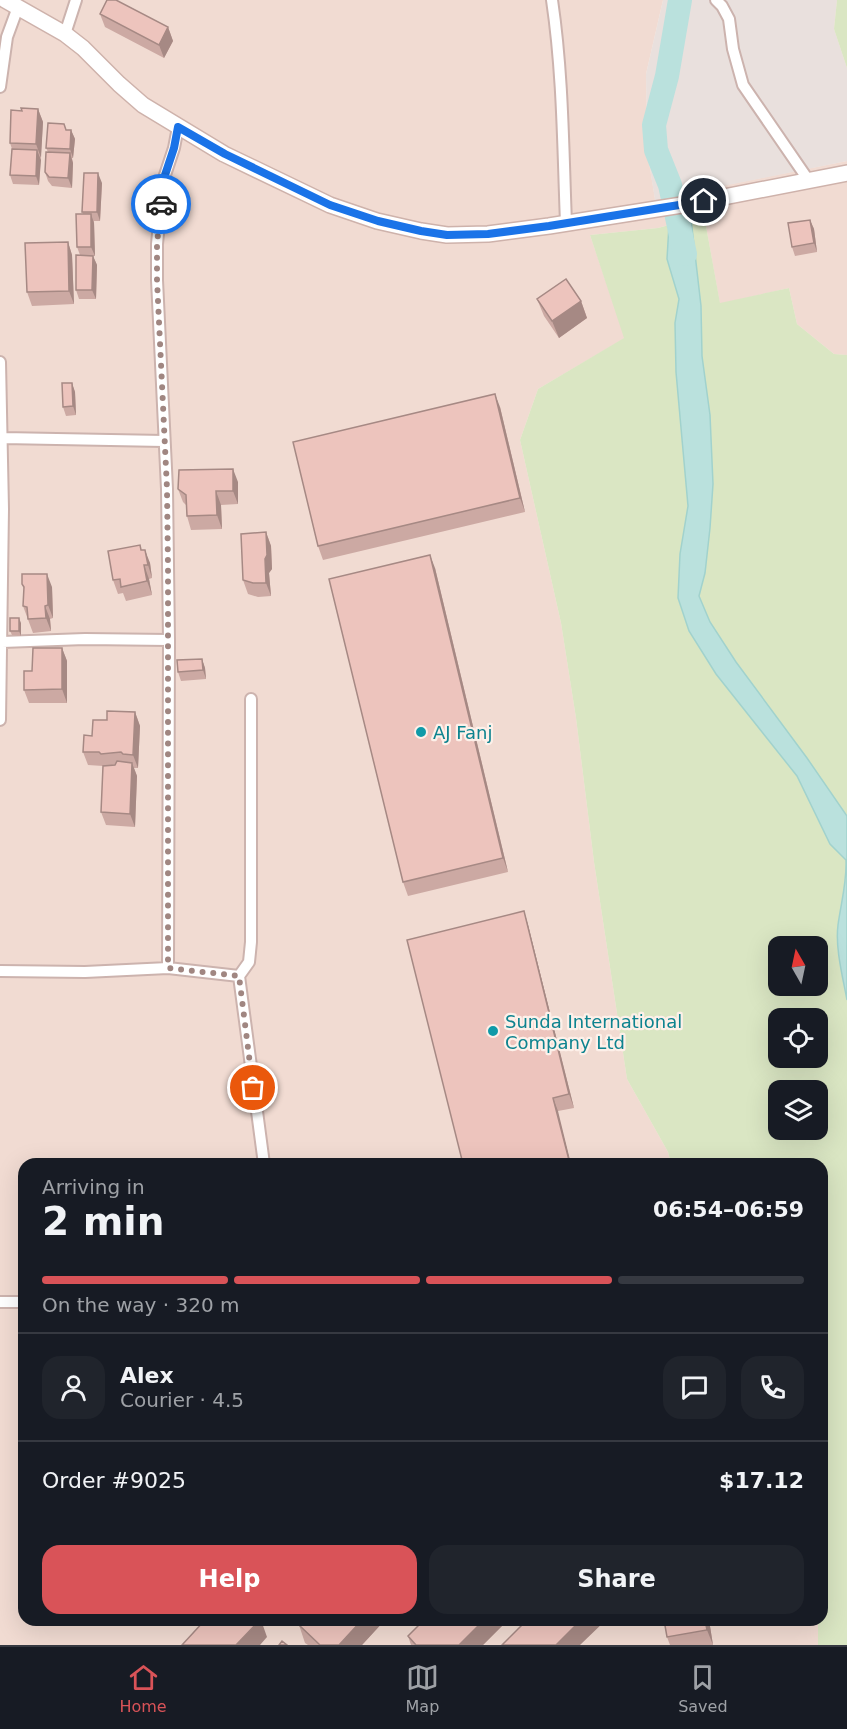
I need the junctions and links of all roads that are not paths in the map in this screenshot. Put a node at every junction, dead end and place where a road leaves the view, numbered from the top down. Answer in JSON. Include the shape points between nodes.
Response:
{"nodes":[{"id":1,"x":76,"y":0,"type":"edge"},
{"id":2,"x":552,"y":0,"type":"edge"},
{"id":3,"x":716,"y":0,"type":"edge"},
{"id":4,"x":12,"y":4,"type":"edge"},
{"id":5,"x":65,"y":34,"type":"junction"},
{"id":6,"x":0,"y":87,"type":"edge"},
{"id":7,"x":178,"y":127,"type":"junction"},
{"id":8,"x":847,"y":173,"type":"edge"},
{"id":9,"x":809,"y":181,"type":"junction"},
{"id":10,"x":566,"y":223,"type":"junction"},
{"id":11,"x":0,"y":362,"type":"edge"},
{"id":12,"x":3,"y":438,"type":"junction"},
{"id":13,"x":164,"y":441,"type":"junction"},
{"id":14,"x":169,"y":640,"type":"junction"},
{"id":15,"x":2,"y":642,"type":"junction"},
{"id":16,"x":251,"y":699,"type":"dead end"},
{"id":17,"x":0,"y":720,"type":"edge"},
{"id":18,"x":168,"y":968,"type":"junction"},
{"id":19,"x":0,"y":972,"type":"edge"},
{"id":20,"x":239,"y":976,"type":"junction"},
{"id":21,"x":263,"y":1158,"type":"edge"},
{"id":22,"x":0,"y":1302,"type":"edge"},
{"id":23,"x":18,"y":1302,"type":"edge"}],
"edges":[{"from":1,"to":5,"type":"street"},
{"from":2,"to":10,"type":"street","via":[[561,89]]},
{"from":3,"to":9,"type":"street","via":[[729,19],[732,49],[743,85]]},
{"from":4,"to":5,"type":"main road"},
{"from":4,"to":6,"type":"street"},
{"from":5,"to":7,"type":"main road","via":[[143,105]]},
{"from":7,"to":10,"type":"main road","via":[[330,205],[378,221],[447,235],[488,234]]},
{"from":7,"to":13,"type":"street","via":[[163,181],[157,244]]},
{"from":8,"to":9,"type":"main road"},
{"from":9,"to":10,"type":"main road"},
{"from":11,"to":12,"type":"street"},
{"from":12,"to":13,"type":"street"},
{"from":12,"to":15,"type":"street"},
{"from":13,"to":14,"type":"street"},
{"from":14,"to":15,"type":"street"},
{"from":14,"to":18,"type":"street"},
{"from":15,"to":17,"type":"street"},
{"from":16,"to":20,"type":"street","via":[[251,942],[249,962]]},
{"from":18,"to":19,"type":"street"},
{"from":18,"to":20,"type":"street"},
{"from":20,"to":21,"type":"street"},
{"from":22,"to":23,"type":"street"}]}
